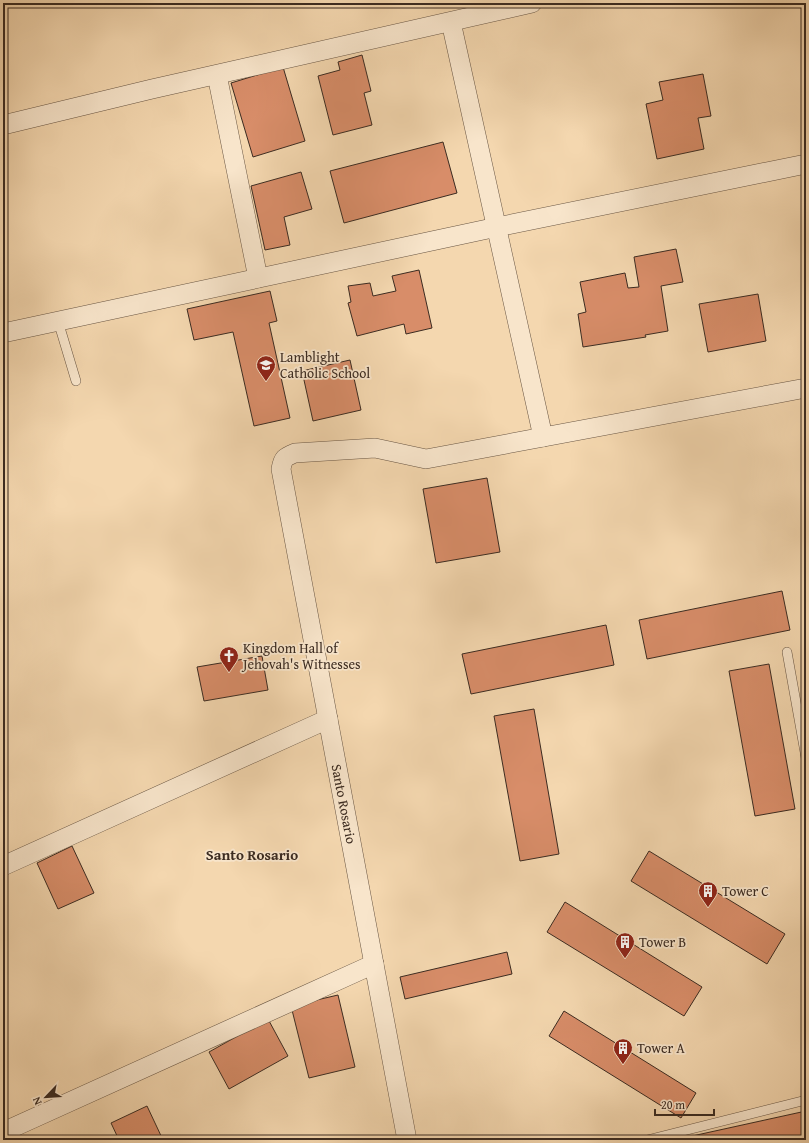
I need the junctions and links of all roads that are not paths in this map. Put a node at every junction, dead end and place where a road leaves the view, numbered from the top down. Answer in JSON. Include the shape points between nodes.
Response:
{"nodes":[{"id":1,"x":532,"y":3,"type":"edge"},
{"id":2,"x":451,"y":22,"type":"junction"},
{"id":3,"x":217,"y":74,"type":"junction"},
{"id":4,"x":3,"y":125,"type":"edge"},
{"id":5,"x":806,"y":164,"type":"edge"},
{"id":6,"x":497,"y":227,"type":"junction"},
{"id":7,"x":258,"y":278,"type":"junction"},
{"id":8,"x":58,"y":321,"type":"junction"},
{"id":9,"x":3,"y":333,"type":"edge"},
{"id":10,"x":76,"y":381,"type":"dead end"},
{"id":11,"x":806,"y":388,"type":"edge"},
{"id":12,"x":543,"y":437,"type":"junction"},
{"id":13,"x":788,"y":652,"type":"dead end"},
{"id":14,"x":328,"y":719,"type":"junction"},
{"id":15,"x":806,"y":758,"type":"edge"},
{"id":16,"x":3,"y":866,"type":"edge"},
{"id":17,"x":374,"y":964,"type":"junction"},
{"id":18,"x":806,"y":1100,"type":"edge"},
{"id":19,"x":3,"y":1132,"type":"edge"},
{"id":20,"x":407,"y":1140,"type":"edge"},
{"id":21,"x":646,"y":1140,"type":"edge"}],
"edges":[{"from":1,"to":2,"type":"street"},
{"from":2,"to":3,"type":"street"},
{"from":2,"to":6,"type":"street"},
{"from":3,"to":4,"type":"street"},
{"from":3,"to":7,"type":"street"},
{"from":5,"to":6,"type":"street"},
{"from":6,"to":7,"type":"street"},
{"from":6,"to":12,"type":"street"},
{"from":7,"to":8,"type":"street"},
{"from":8,"to":9,"type":"street"},
{"from":8,"to":10,"type":"lane"},
{"from":11,"to":12,"type":"street"},
{"from":12,"to":14,"type":"street","name":"Santo Rosario","via":[[426,459],[375,448],[295,453],[282,462],[281,469]]},
{"from":13,"to":15,"type":"lane"},
{"from":14,"to":16,"type":"street"},
{"from":14,"to":17,"type":"street","name":"Santo Rosario"},
{"from":17,"to":19,"type":"street"},
{"from":17,"to":20,"type":"street","name":"Santo Rosario"},
{"from":18,"to":21,"type":"lane"}]}
